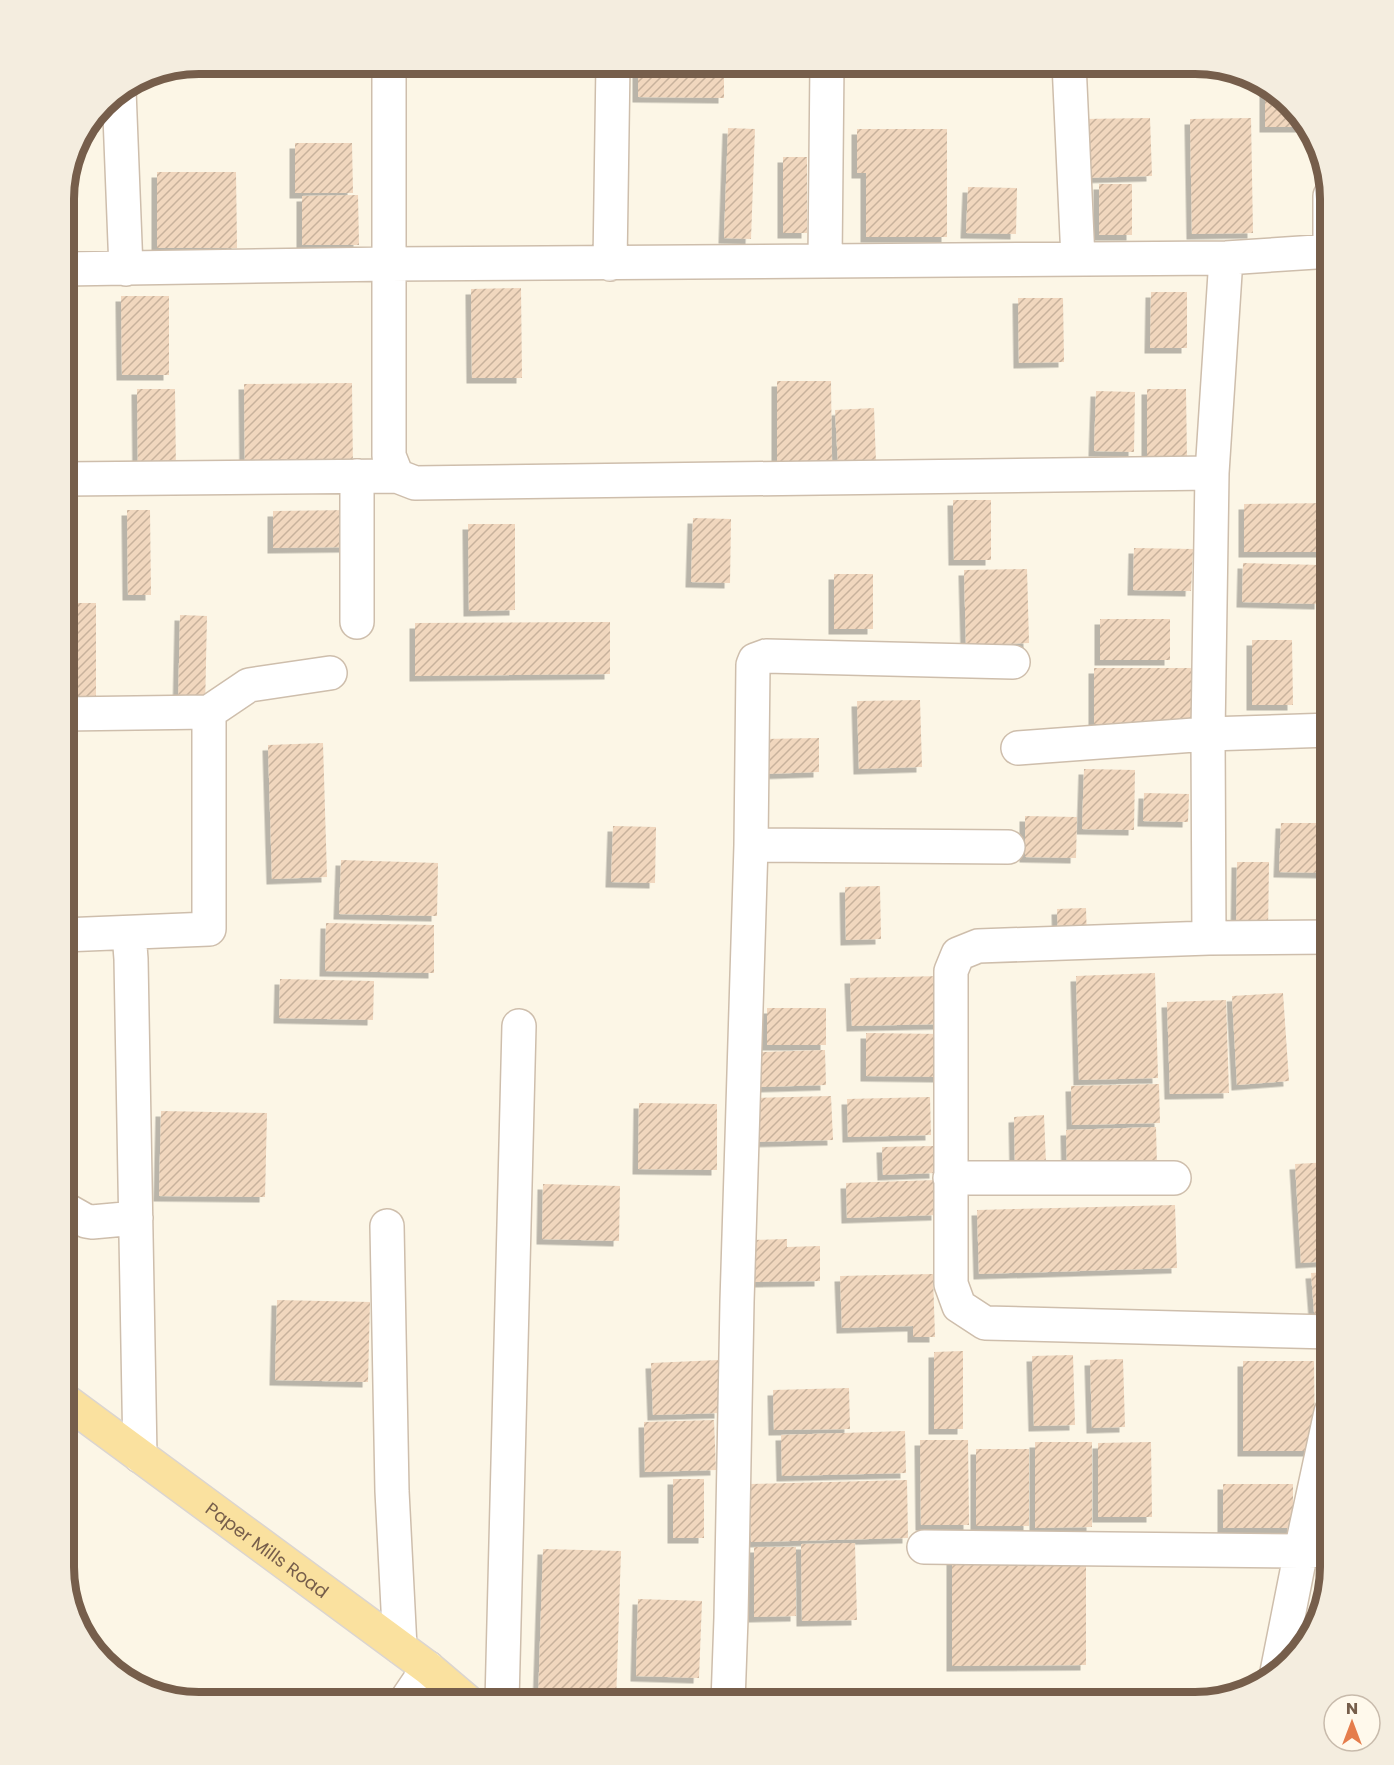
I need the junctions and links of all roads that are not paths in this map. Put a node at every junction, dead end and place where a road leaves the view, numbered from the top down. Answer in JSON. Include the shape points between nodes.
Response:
{"nodes":[{"id":1,"x":389,"y":73,"type":"edge"},
{"id":2,"x":613,"y":73,"type":"edge"},
{"id":3,"x":827,"y":74,"type":"edge"},
{"id":4,"x":1069,"y":74,"type":"edge"},
{"id":5,"x":119,"y":102,"type":"edge"},
{"id":6,"x":1320,"y":253,"type":"edge"},
{"id":7,"x":1226,"y":258,"type":"junction"},
{"id":8,"x":1078,"y":259,"type":"junction"},
{"id":9,"x":825,"y":261,"type":"junction"},
{"id":10,"x":388,"y":264,"type":"junction"},
{"id":11,"x":610,"y":264,"type":"junction"},
{"id":12,"x":74,"y":269,"type":"edge"},
{"id":13,"x":126,"y":269,"type":"junction"},
{"id":14,"x":1212,"y":473,"type":"junction"},
{"id":15,"x":357,"y":476,"type":"junction"},
{"id":16,"x":397,"y":476,"type":"junction"},
{"id":17,"x":74,"y":479,"type":"edge"},
{"id":18,"x":357,"y":622,"type":"dead end"},
{"id":19,"x":1013,"y":662,"type":"dead end"},
{"id":20,"x":330,"y":673,"type":"dead end"},
{"id":21,"x":209,"y":712,"type":"junction"},
{"id":22,"x":74,"y":714,"type":"edge"},
{"id":23,"x":1320,"y":730,"type":"edge"},
{"id":24,"x":1208,"y":734,"type":"junction"},
{"id":25,"x":1018,"y":748,"type":"dead end"},
{"id":26,"x":751,"y":845,"type":"junction"},
{"id":27,"x":1008,"y":847,"type":"dead end"},
{"id":28,"x":129,"y":933,"type":"junction"},
{"id":29,"x":73,"y":935,"type":"edge"},
{"id":30,"x":1320,"y":937,"type":"edge"},
{"id":31,"x":1209,"y":938,"type":"junction"},
{"id":32,"x":519,"y":1026,"type":"dead end"},
{"id":33,"x":950,"y":1178,"type":"junction"},
{"id":34,"x":1174,"y":1178,"type":"dead end"},
{"id":35,"x":73,"y":1214,"type":"edge"},
{"id":36,"x":136,"y":1218,"type":"junction"},
{"id":37,"x":387,"y":1226,"type":"dead end"},
{"id":38,"x":1320,"y":1332,"type":"edge"},
{"id":39,"x":73,"y":1406,"type":"edge"},
{"id":40,"x":140,"y":1456,"type":"junction"},
{"id":41,"x":1320,"y":1514,"type":"edge"},
{"id":42,"x":924,"y":1547,"type":"dead end"},
{"id":43,"x":1316,"y":1551,"type":"edge"},
{"id":44,"x":400,"y":1647,"type":"junction"},
{"id":45,"x":1282,"y":1657,"type":"edge"},
{"id":46,"x":428,"y":1668,"type":"junction"},
{"id":47,"x":412,"y":1692,"type":"edge"},
{"id":48,"x":456,"y":1692,"type":"edge"},
{"id":49,"x":502,"y":1692,"type":"edge"},
{"id":50,"x":728,"y":1692,"type":"edge"}],
"edges":[{"from":1,"to":10,"type":"street"},
{"from":2,"to":11,"type":"street"},
{"from":3,"to":9,"type":"street"},
{"from":4,"to":8,"type":"street"},
{"from":5,"to":13,"type":"street"},
{"from":6,"to":7,"type":"street"},
{"from":7,"to":8,"type":"street"},
{"from":7,"to":14,"type":"street"},
{"from":8,"to":9,"type":"street"},
{"from":9,"to":11,"type":"street"},
{"from":10,"to":11,"type":"street"},
{"from":10,"to":13,"type":"street"},
{"from":10,"to":16,"type":"street","via":[[388,456]]},
{"from":12,"to":13,"type":"street"},
{"from":14,"to":16,"type":"street","via":[[415,483]]},
{"from":14,"to":24,"type":"street"},
{"from":15,"to":16,"type":"street"},
{"from":15,"to":17,"type":"street"},
{"from":15,"to":18,"type":"street"},
{"from":19,"to":26,"type":"street","via":[[766,656],[755,660]]},
{"from":20,"to":21,"type":"street","via":[[249,685]]},
{"from":21,"to":22,"type":"street"},
{"from":21,"to":28,"type":"street","via":[[209,929]]},
{"from":23,"to":24,"type":"street"},
{"from":24,"to":25,"type":"street"},
{"from":24,"to":31,"type":"street"},
{"from":26,"to":27,"type":"street"},
{"from":26,"to":50,"type":"street"},
{"from":28,"to":29,"type":"street"},
{"from":28,"to":36,"type":"street"},
{"from":30,"to":31,"type":"street"},
{"from":31,"to":33,"type":"street","via":[[978,946],[958,954],[951,971]]},
{"from":32,"to":49,"type":"street"},
{"from":33,"to":34,"type":"street"},
{"from":33,"to":38,"type":"street","via":[[951,1284],[959,1306],[985,1323]]},
{"from":35,"to":36,"type":"street","via":[[92,1222]]},
{"from":36,"to":40,"type":"street"},
{"from":37,"to":44,"type":"street","via":[[392,1491]]},
{"from":39,"to":40,"type":"main road","name":"Paper Mills Road"},
{"from":40,"to":44,"type":"main road","name":"Paper Mills Road"},
{"from":41,"to":43,"type":"street"},
{"from":42,"to":43,"type":"street"},
{"from":43,"to":45,"type":"street"},
{"from":44,"to":46,"type":"main road","name":"Paper Mills Road"},
{"from":46,"to":47,"type":"street"},
{"from":46,"to":48,"type":"main road","name":"Paper Mills Road"}]}
